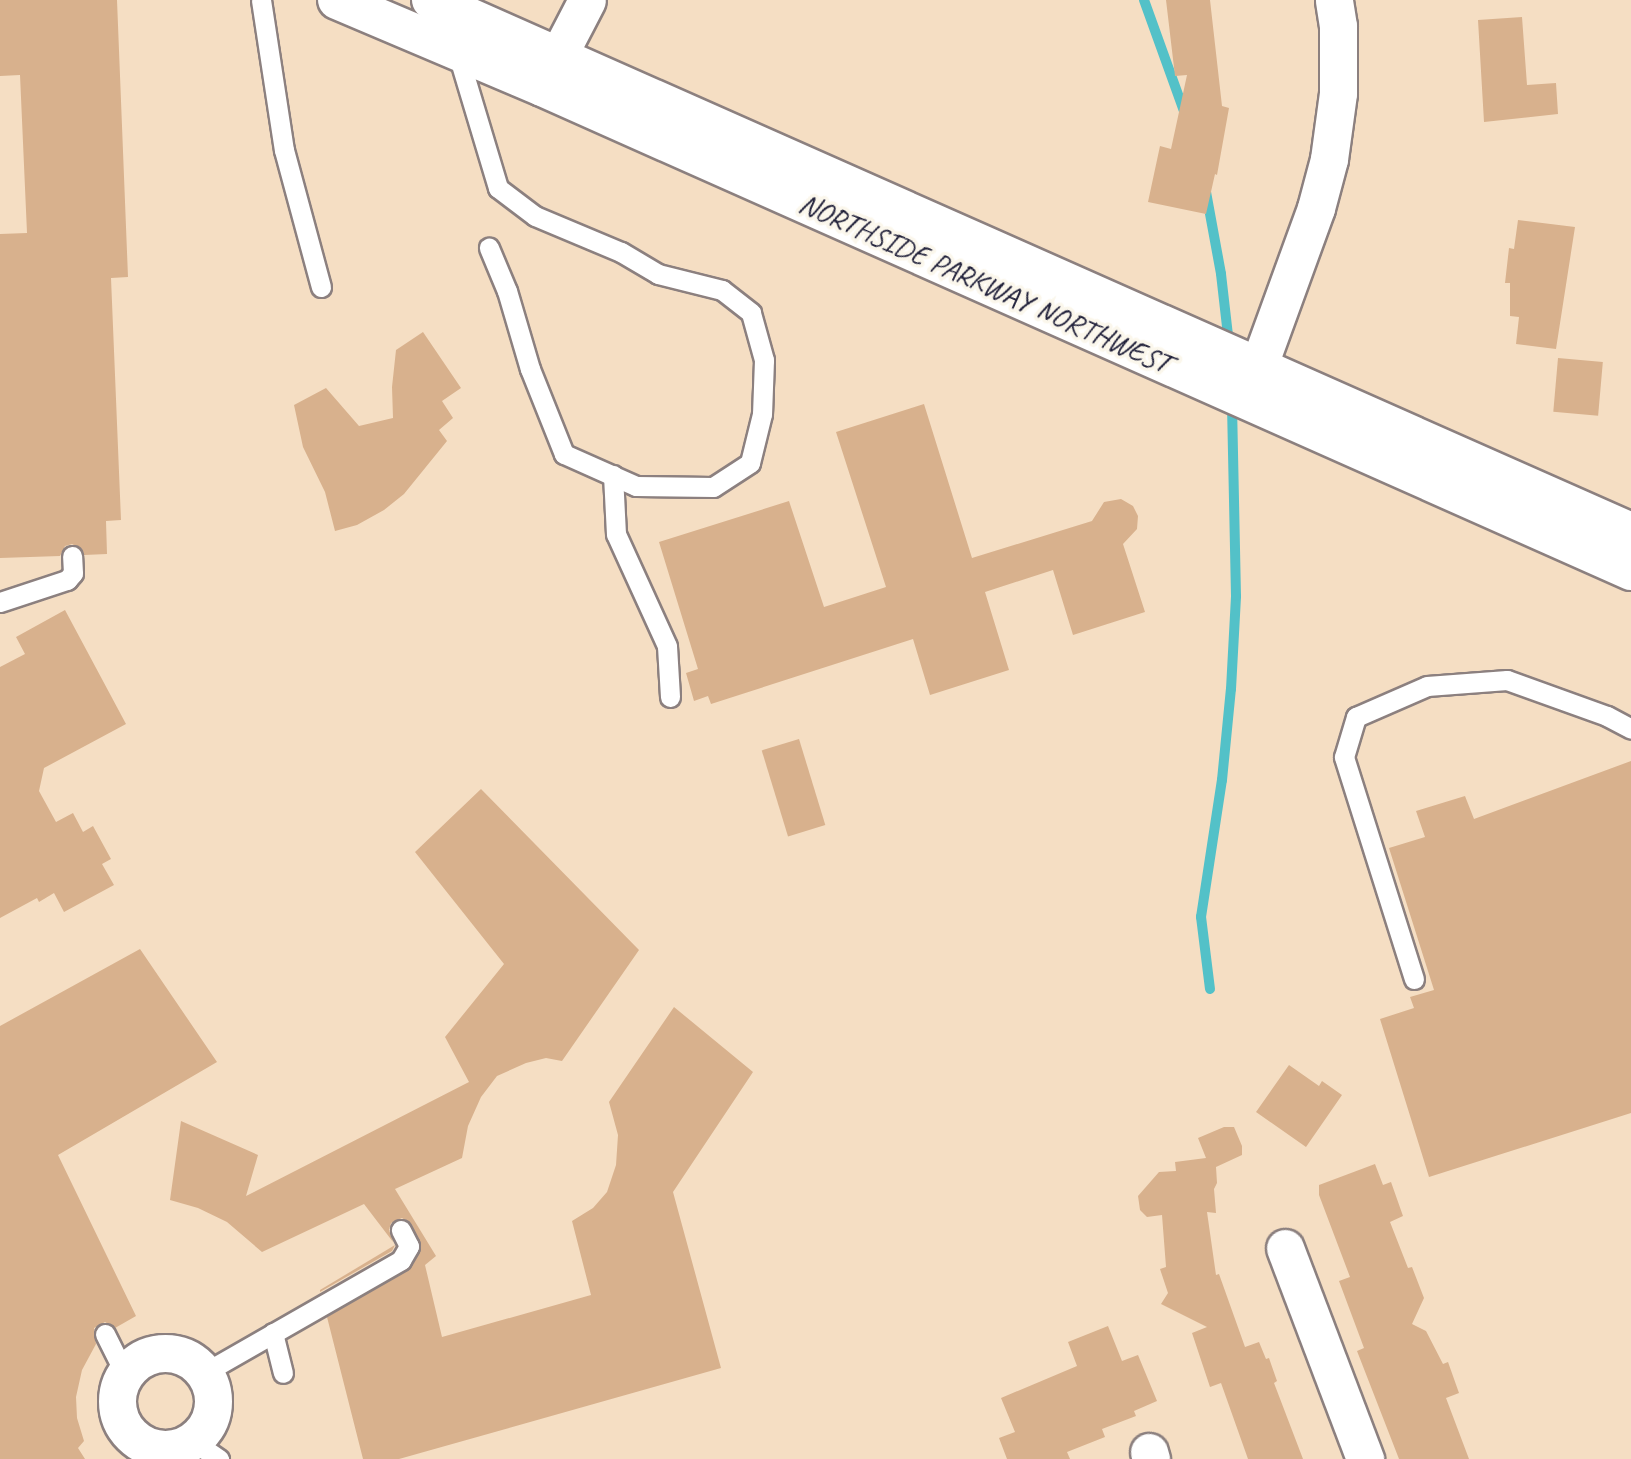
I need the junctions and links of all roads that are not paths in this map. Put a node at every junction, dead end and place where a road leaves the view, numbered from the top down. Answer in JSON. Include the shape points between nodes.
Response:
{"nodes":[{"id":1,"x":261,"y":0,"type":"edge"},
{"id":2,"x":337,"y":0,"type":"edge"},
{"id":3,"x":431,"y":0,"type":"edge"},
{"id":4,"x":587,"y":0,"type":"edge"},
{"id":5,"x":1334,"y":0,"type":"edge"},
{"id":6,"x":457,"y":51,"type":"junction"},
{"id":7,"x":550,"y":71,"type":"junction"},
{"id":8,"x":489,"y":248,"type":"dead end"},
{"id":9,"x":321,"y":287,"type":"dead end"},
{"id":10,"x":1253,"y":383,"type":"junction"},
{"id":11,"x":612,"y":475,"type":"junction"},
{"id":12,"x":1631,"y":532,"type":"edge"},
{"id":13,"x":72,"y":556,"type":"dead end"},
{"id":14,"x":1631,"y":571,"type":"edge"},
{"id":15,"x":0,"y":603,"type":"edge"},
{"id":16,"x":670,"y":696,"type":"dead end"},
{"id":17,"x":1631,"y":729,"type":"edge"},
{"id":18,"x":1414,"y":979,"type":"dead end"},
{"id":19,"x":401,"y":1230,"type":"dead end"},
{"id":20,"x":1285,"y":1248,"type":"dead end"},
{"id":21,"x":273,"y":1333,"type":"junction"},
{"id":22,"x":105,"y":1334,"type":"dead end"},
{"id":23,"x":204,"y":1373,"type":"junction"},
{"id":24,"x":283,"y":1373,"type":"dead end"},
{"id":25,"x":125,"y":1374,"type":"junction"},
{"id":26,"x":205,"y":1450,"type":"edge"},
{"id":27,"x":153,"y":1453,"type":"edge"},
{"id":28,"x":1365,"y":1459,"type":"edge"}],
"edges":[{"from":1,"to":9,"type":"lane","via":[[284,150]]},
{"from":2,"to":6,"type":"main road","name":"NORTHSIDE PARKWAY NORTHWEST"},
{"from":3,"to":7,"type":"main road","name":"NORTHSIDE PARKWAY NORTHWEST"},
{"from":4,"to":7,"type":"street"},
{"from":5,"to":10,"type":"street","via":[[1338,93],[1329,159]]},
{"from":6,"to":7,"type":"main road","name":"NORTHSIDE PARKWAY NORTHWEST"},
{"from":6,"to":11,"type":"lane","via":[[498,188],[535,216],[621,252],[658,274],[722,290],[751,313],[764,359],[762,414],[751,463],[713,487],[636,486]]},
{"from":7,"to":10,"type":"main road","name":"NORTHSIDE PARKWAY NORTHWEST"},
{"from":8,"to":11,"type":"lane","via":[[565,454]]},
{"from":10,"to":12,"type":"main road","name":"NORTHSIDE PARKWAY NORTHWEST"},
{"from":10,"to":14,"type":"main road","name":"NORTHSIDE PARKWAY NORTHWEST"},
{"from":11,"to":16,"type":"lane","via":[[616,534],[667,646]]},
{"from":13,"to":15,"type":"lane","via":[[73,573],[67,580]]},
{"from":17,"to":18,"type":"lane","via":[[1507,680],[1427,686],[1356,716],[1344,757]]},
{"from":19,"to":21,"type":"lane","via":[[409,1246],[401,1260]]},
{"from":20,"to":28,"type":"street"},
{"from":21,"to":23,"type":"lane"},
{"from":21,"to":24,"type":"lane"},
{"from":22,"to":25,"type":"lane"},
{"from":23,"to":25,"type":"street","via":[[193,1362],[164,1353],[135,1363]]},
{"from":23,"to":26,"type":"street","via":[[213,1402]]},
{"from":25,"to":27,"type":"street","via":[[118,1388],[120,1418]]},
{"from":26,"to":27,"type":"street"}]}
